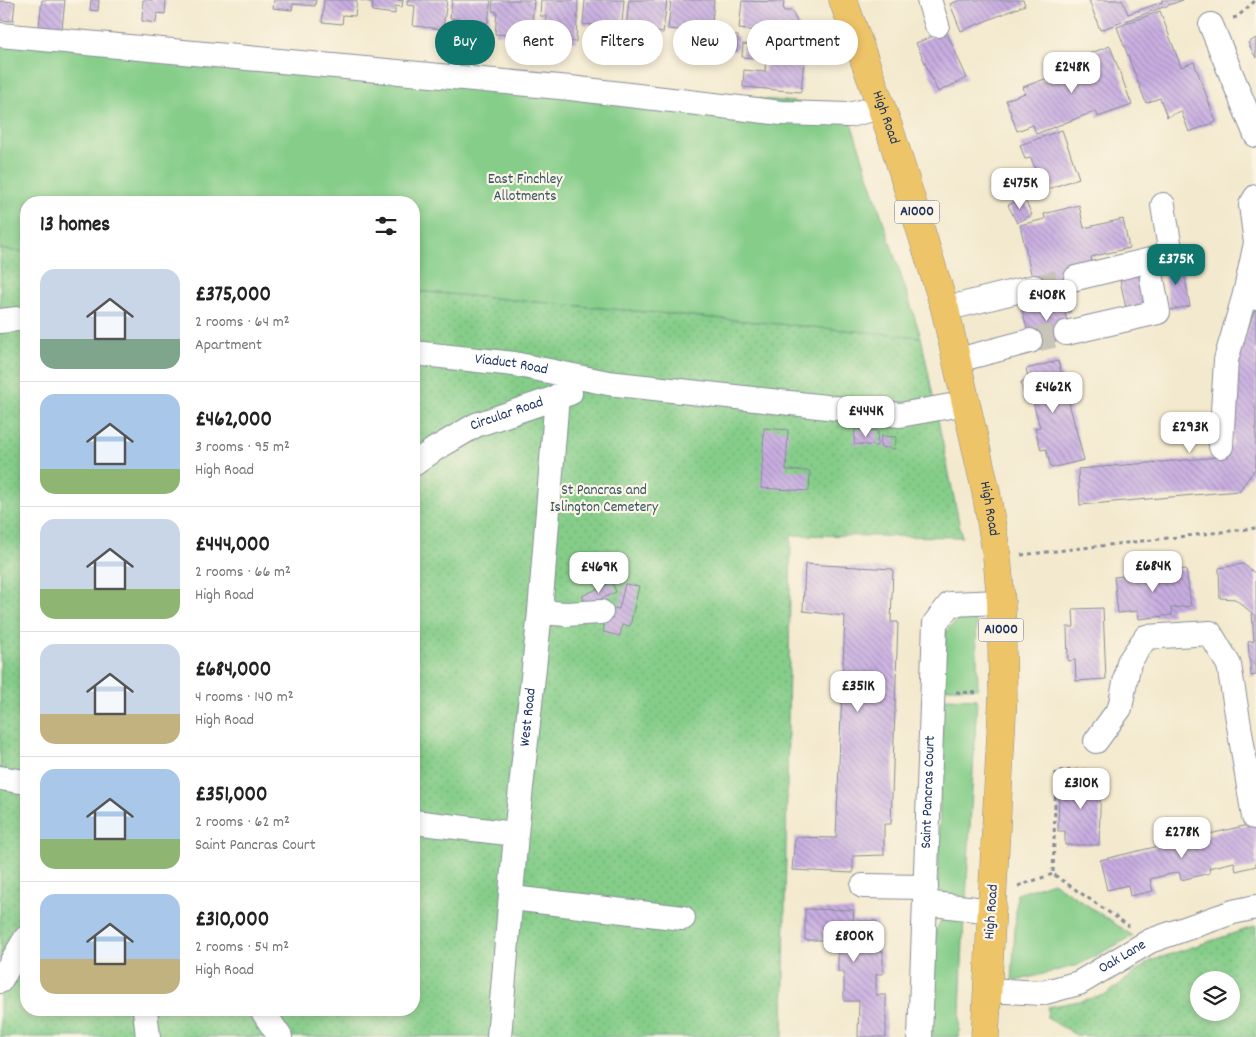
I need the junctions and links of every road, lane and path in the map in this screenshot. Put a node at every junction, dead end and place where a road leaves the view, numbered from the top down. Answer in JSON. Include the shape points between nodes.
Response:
{"nodes":[{"id":1,"x":843,"y":0,"type":"edge"},
{"id":2,"x":929,"y":0,"type":"edge"},
{"id":3,"x":1256,"y":0,"type":"edge"},
{"id":4,"x":937,"y":25,"type":"dead end"},
{"id":5,"x":1211,"y":25,"type":"joint"},
{"id":6,"x":0,"y":35,"type":"edge"},
{"id":7,"x":881,"y":107,"type":"junction"},
{"id":8,"x":1256,"y":135,"type":"edge"},
{"id":9,"x":1256,"y":197,"type":"edge"},
{"id":10,"x":1163,"y":205,"type":"dead end"},
{"id":11,"x":1076,"y":278,"type":"tunnel mouth"},
{"id":12,"x":1152,"y":279,"type":"dead end"},
{"id":13,"x":1034,"y":287,"type":"tunnel mouth"},
{"id":14,"x":1250,"y":296,"type":"edge"},
{"id":15,"x":945,"y":309,"type":"junction"},
{"id":16,"x":20,"y":319,"type":"edge"},
{"id":17,"x":0,"y":321,"type":"edge"},
{"id":18,"x":1066,"y":333,"type":"tunnel mouth"},
{"id":19,"x":1030,"y":341,"type":"tunnel mouth"},
{"id":20,"x":420,"y":354,"type":"edge"},
{"id":21,"x":958,"y":360,"type":"junction"},
{"id":22,"x":608,"y":383,"type":"junction"},
{"id":23,"x":557,"y":396,"type":"junction"},
{"id":24,"x":967,"y":403,"type":"junction"},
{"id":25,"x":1220,"y":446,"type":"dead end"},
{"id":26,"x":420,"y":460,"type":"edge"},
{"id":27,"x":1256,"y":528,"type":"edge"},
{"id":28,"x":996,"y":557,"type":"junction"},
{"id":29,"x":1000,"y":602,"type":"junction"},
{"id":30,"x":540,"y":612,"type":"junction"},
{"id":31,"x":601,"y":612,"type":"dead end"},
{"id":32,"x":932,"y":691,"type":"junction"},
{"id":33,"x":1003,"y":695,"type":"junction"},
{"id":34,"x":1096,"y":741,"type":"dead end"},
{"id":35,"x":1087,"y":770,"type":"dead end"},
{"id":36,"x":1256,"y":817,"type":"edge"},
{"id":37,"x":420,"y":823,"type":"edge"},
{"id":38,"x":516,"y":834,"type":"junction"},
{"id":39,"x":1053,"y":874,"type":"junction"},
{"id":40,"x":863,"y":886,"type":"dead end"},
{"id":41,"x":925,"y":895,"type":"junction"},
{"id":42,"x":512,"y":898,"type":"junction"},
{"id":43,"x":992,"y":903,"type":"junction"},
{"id":44,"x":1256,"y":907,"type":"edge"},
{"id":45,"x":683,"y":918,"type":"dead end"},
{"id":46,"x":1150,"y":941,"type":"junction"},
{"id":47,"x":20,"y":948,"type":"edge"},
{"id":48,"x":0,"y":981,"type":"edge"},
{"id":49,"x":987,"y":990,"type":"junction"},
{"id":50,"x":146,"y":1016,"type":"edge"},
{"id":51,"x":266,"y":1016,"type":"edge"},
{"id":52,"x":148,"y":1037,"type":"edge"},
{"id":53,"x":280,"y":1037,"type":"edge"},
{"id":54,"x":499,"y":1037,"type":"edge"},
{"id":55,"x":920,"y":1037,"type":"edge"},
{"id":56,"x":985,"y":1037,"type":"edge"}],
"edges":[{"from":1,"to":7,"type":"main road","name":"High Road","number":"A1000"},
{"from":2,"to":4,"type":"street"},
{"from":3,"to":5,"type":"path","via":[[1238,17]]},
{"from":5,"to":8,"type":"street"},
{"from":6,"to":7,"type":"street","via":[[570,88],[782,112],[849,115]]},
{"from":7,"to":15,"type":"main road","name":"High Road","number":"A1000"},
{"from":9,"to":14,"type":"street","via":[[1251,205],[1256,243]]},
{"from":10,"to":11,"type":"street","via":[[1172,254]]},
{"from":12,"to":18,"type":"street","via":[[1158,312]]},
{"from":13,"to":15,"type":"street"},
{"from":14,"to":25,"type":"street","via":[[1226,360]]},
{"from":15,"to":21,"type":"main road","name":"High Road","number":"A1000"},
{"from":16,"to":17,"type":"street"},
{"from":19,"to":21,"type":"street"},
{"from":20,"to":22,"type":"street","name":"Viaduct Road","via":[[514,364]]},
{"from":21,"to":24,"type":"main road","name":"High Road","number":"A1000"},
{"from":22,"to":23,"type":"street","name":"Circular Road"},
{"from":22,"to":24,"type":"street","name":"Viaduct Road","via":[[900,415]]},
{"from":23,"to":26,"type":"street","name":"Circular Road","via":[[476,425]]},
{"from":23,"to":30,"type":"street","name":"West Road"},
{"from":24,"to":28,"type":"main road","name":"High Road","number":"A1000"},
{"from":27,"to":28,"type":"path"},
{"from":28,"to":29,"type":"main road","name":"High Road","number":"A1000"},
{"from":29,"to":32,"type":"street","name":"Saint Pancras Court","via":[[950,604],[935,623]]},
{"from":29,"to":33,"type":"main road","name":"High Road","number":"A1000"},
{"from":30,"to":31,"type":"street"},
{"from":30,"to":38,"type":"street","name":"West Road"},
{"from":32,"to":33,"type":"path"},
{"from":32,"to":41,"type":"street","name":"Saint Pancras Court"},
{"from":33,"to":43,"type":"main road","name":"High Road","number":"A1000"},
{"from":34,"to":36,"type":"street","via":[[1120,708],[1129,662],[1146,637],[1210,633],[1228,665]]},
{"from":35,"to":39,"type":"path","via":[[1056,771]]},
{"from":37,"to":38,"type":"street"},
{"from":38,"to":42,"type":"street","name":"West Road"},
{"from":39,"to":43,"type":"path"},
{"from":39,"to":46,"type":"path"},
{"from":40,"to":41,"type":"street"},
{"from":41,"to":43,"type":"street"},
{"from":41,"to":55,"type":"street","name":"Saint Pancras Court"},
{"from":42,"to":45,"type":"street"},
{"from":42,"to":54,"type":"street","name":"West Road"},
{"from":43,"to":49,"type":"main road","name":"High Road","number":"A1000"},
{"from":44,"to":46,"type":"street","name":"Oak Lane"},
{"from":46,"to":49,"type":"street","name":"Oak Lane","via":[[1079,983],[1042,993]]},
{"from":47,"to":48,"type":"street"},
{"from":49,"to":56,"type":"main road","name":"High Road","number":"A1000"},
{"from":50,"to":52,"type":"street"},
{"from":51,"to":53,"type":"street"}]}
